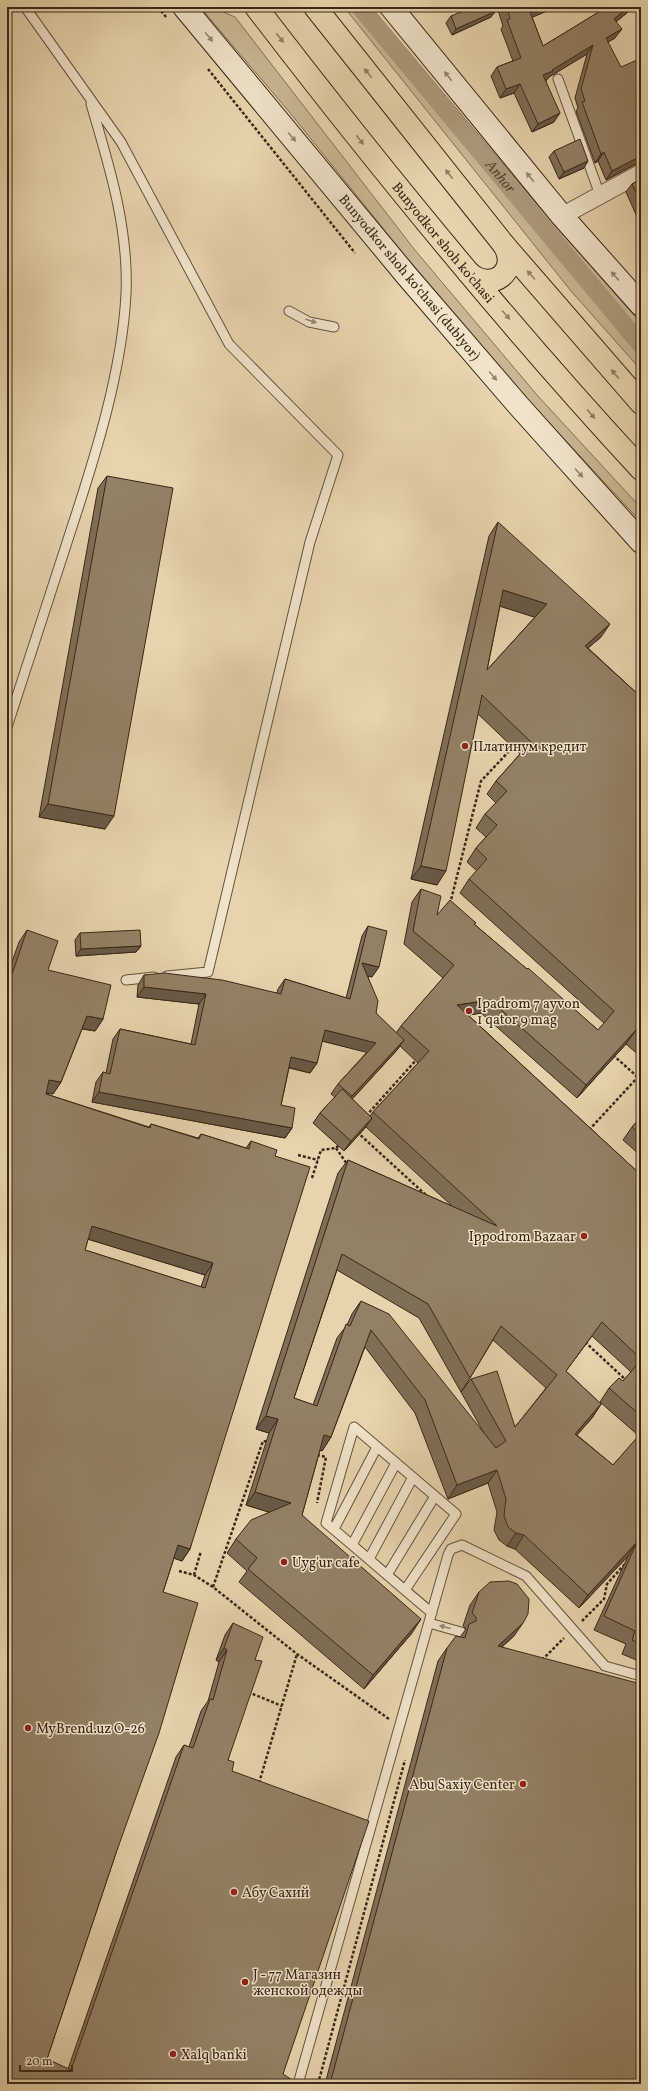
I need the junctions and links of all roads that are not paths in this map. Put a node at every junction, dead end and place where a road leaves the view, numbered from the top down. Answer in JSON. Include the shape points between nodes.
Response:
{"nodes":[{"id":1,"x":25,"y":7,"type":"edge"},
{"id":2,"x":242,"y":7,"type":"edge"},
{"id":3,"x":315,"y":7,"type":"edge"},
{"id":4,"x":391,"y":7,"type":"edge"},
{"id":5,"x":260,"y":12,"type":"edge"},
{"id":6,"x":176,"y":14,"type":"edge"},
{"id":7,"x":558,"y":79,"type":"edge"},
{"id":8,"x":89,"y":97,"type":"junction"},
{"id":9,"x":641,"y":173,"type":"edge"},
{"id":10,"x":600,"y":195,"type":"junction"},
{"id":11,"x":562,"y":216,"type":"junction"},
{"id":12,"x":504,"y":244,"type":"junction"},
{"id":13,"x":469,"y":273,"type":"junction"},
{"id":14,"x":641,"y":305,"type":"edge"},
{"id":15,"x":289,"y":311,"type":"dead end"},
{"id":16,"x":334,"y":328,"type":"dead end"},
{"id":17,"x":641,"y":403,"type":"edge"},
{"id":18,"x":641,"y":469,"type":"edge"},
{"id":19,"x":641,"y":542,"type":"edge"},
{"id":20,"x":7,"y":727,"type":"edge"},
{"id":21,"x":126,"y":980,"type":"dead end"},
{"id":22,"x":377,"y":1447,"type":"junction"},
{"id":23,"x":396,"y":1462,"type":"junction"},
{"id":24,"x":413,"y":1477,"type":"junction"},
{"id":25,"x":435,"y":1496,"type":"junction"},
{"id":26,"x":334,"y":1529,"type":"junction"},
{"id":27,"x":352,"y":1545,"type":"junction"},
{"id":28,"x":369,"y":1559,"type":"junction"},
{"id":29,"x":387,"y":1575,"type":"junction"},
{"id":30,"x":405,"y":1590,"type":"junction"},
{"id":31,"x":432,"y":1613,"type":"junction"},
{"id":32,"x":429,"y":1623,"type":"junction"},
{"id":33,"x":461,"y":1632,"type":"dead end"},
{"id":34,"x":641,"y":1676,"type":"edge"},
{"id":35,"x":298,"y":2084,"type":"edge"}],
"edges":[{"from":1,"to":8,"type":"lane"},
{"from":2,"to":5,"type":"main road"},
{"from":12,"to":3,"type":"main road","one_way":true},
{"from":11,"to":4,"type":"street","one_way":true},
{"from":5,"to":13,"type":"main road","name":"Bunyodkor shoh ko'chasi","one_way":true},
{"from":6,"to":19,"type":"street","name":"Bunyodkor shoh koʻchasi (dublyor)","one_way":true},
{"from":7,"to":10,"type":"lane"},
{"from":8,"to":20,"type":"lane","via":[[111,172],[125,255],[126,294],[122,331],[108,407],[85,488]]},
{"from":8,"to":21,"type":"lane","via":[[121,142],[229,344],[338,455],[310,542],[208,972]]},
{"from":9,"to":10,"type":"street"},
{"from":10,"to":11,"type":"street"},
{"from":14,"to":11,"type":"street","one_way":true},
{"from":12,"to":13,"type":"main road","via":[[509,259],[504,274],[498,279],[482,281]]},
{"from":17,"to":12,"type":"main road","one_way":true},
{"from":13,"to":18,"type":"main road","name":"Bunyodkor shoh ko'chasi","one_way":true},
{"from":15,"to":16,"type":"lane","one_way":true,"via":[[309,322]]},
{"from":22,"to":23,"type":"lane"},
{"from":22,"to":26,"type":"lane"},
{"from":22,"to":26,"type":"lane","via":[[354,1426],[326,1522]]},
{"from":23,"to":24,"type":"lane"},
{"from":23,"to":27,"type":"lane"},
{"from":24,"to":25,"type":"lane"},
{"from":24,"to":28,"type":"lane"},
{"from":25,"to":29,"type":"lane"},
{"from":25,"to":30,"type":"lane","via":[[456,1514]]},
{"from":26,"to":27,"type":"lane"},
{"from":27,"to":28,"type":"lane"},
{"from":28,"to":29,"type":"lane"},
{"from":29,"to":30,"type":"lane"},
{"from":30,"to":31,"type":"lane"},
{"from":31,"to":32,"type":"lane"},
{"from":31,"to":34,"type":"lane","via":[[448,1555],[451,1550],[462,1545],[526,1576],[605,1666]]},
{"from":33,"to":32,"type":"lane","one_way":true},
{"from":32,"to":35,"type":"lane"}]}
